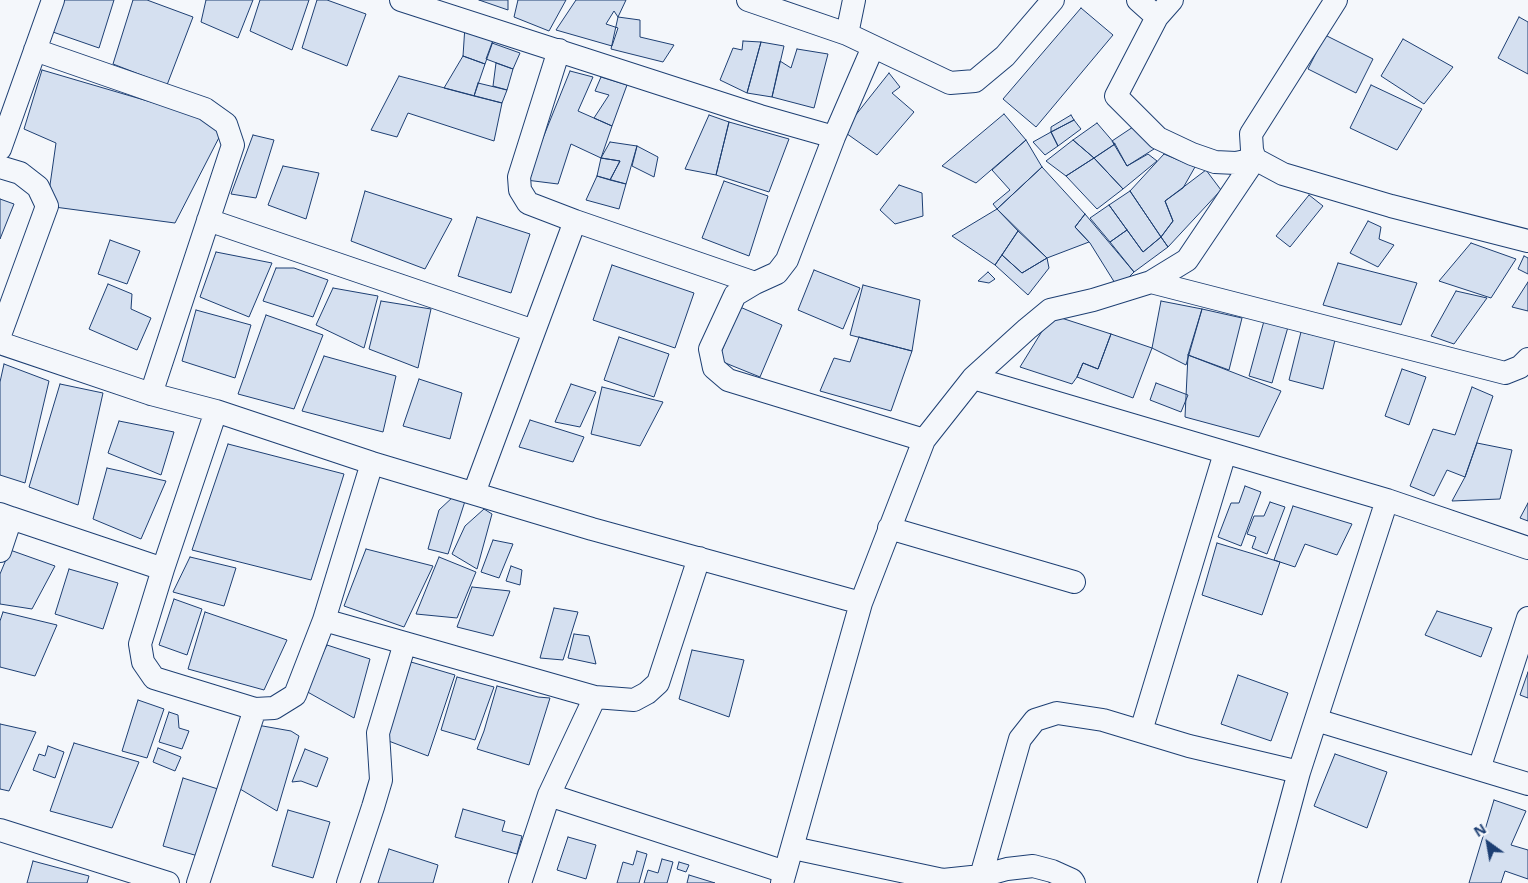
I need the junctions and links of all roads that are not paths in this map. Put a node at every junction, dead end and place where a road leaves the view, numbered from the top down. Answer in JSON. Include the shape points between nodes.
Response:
{"nodes":[{"id":1,"x":53,"y":0,"type":"edge"},
{"id":2,"x":401,"y":0,"type":"edge"},
{"id":3,"x":748,"y":0,"type":"edge"},
{"id":4,"x":854,"y":0,"type":"edge"},
{"id":5,"x":1053,"y":0,"type":"edge"},
{"id":6,"x":1138,"y":0,"type":"edge"},
{"id":7,"x":1172,"y":0,"type":"edge"},
{"id":8,"x":1336,"y":0,"type":"edge"},
{"id":9,"x":1157,"y":18,"type":"junction"},
{"id":10,"x":846,"y":34,"type":"junction"},
{"id":11,"x":873,"y":47,"type":"junction"},
{"id":12,"x":35,"y":50,"type":"junction"},
{"id":13,"x":559,"y":50,"type":"junction"},
{"id":14,"x":834,"y":137,"type":"junction"},
{"id":15,"x":0,"y":149,"type":"edge"},
{"id":16,"x":1255,"y":159,"type":"junction"},
{"id":17,"x":0,"y":167,"type":"edge"},
{"id":18,"x":208,"y":220,"type":"junction"},
{"id":19,"x":574,"y":221,"type":"junction"},
{"id":20,"x":1528,"y":241,"type":"edge"},
{"id":21,"x":1151,"y":282,"type":"junction"},
{"id":22,"x":755,"y":283,"type":"junction"},
{"id":23,"x":534,"y":331,"type":"junction"},
{"id":24,"x":0,"y":335,"type":"edge"},
{"id":25,"x":0,"y":344,"type":"edge"},
{"id":26,"x":1528,"y":360,"type":"edge"},
{"id":27,"x":974,"y":378,"type":"junction"},
{"id":28,"x":151,"y":394,"type":"junction"},
{"id":29,"x":216,"y":411,"type":"junction"},
{"id":30,"x":924,"y":440,"type":"junction"},
{"id":31,"x":1224,"y":452,"type":"junction"},
{"id":32,"x":372,"y":463,"type":"junction"},
{"id":33,"x":474,"y":494,"type":"junction"},
{"id":34,"x":1387,"y":500,"type":"junction"},
{"id":35,"x":6,"y":516,"type":"edge"},
{"id":36,"x":889,"y":528,"type":"junction"},
{"id":37,"x":1528,"y":548,"type":"edge"},
{"id":38,"x":0,"y":551,"type":"edge"},
{"id":39,"x":699,"y":558,"type":"junction"},
{"id":40,"x":163,"y":569,"type":"junction"},
{"id":41,"x":1074,"y":582,"type":"dead end"},
{"id":42,"x":861,"y":603,"type":"junction"},
{"id":43,"x":1528,"y":618,"type":"edge"},
{"id":44,"x":324,"y":620,"type":"junction"},
{"id":45,"x":405,"y":643,"type":"junction"},
{"id":46,"x":595,"y":697,"type":"junction"},
{"id":47,"x":255,"y":709,"type":"junction"},
{"id":48,"x":1316,"y":720,"type":"junction"},
{"id":49,"x":1141,"y":731,"type":"junction"},
{"id":50,"x":1479,"y":769,"type":"junction"},
{"id":51,"x":1299,"y":772,"type":"junction"},
{"id":52,"x":1528,"y":784,"type":"edge"},
{"id":53,"x":549,"y":795,"type":"junction"},
{"id":54,"x":0,"y":830,"type":"edge"},
{"id":55,"x":793,"y":848,"type":"junction"},
{"id":56,"x":981,"y":876,"type":"junction"},
{"id":57,"x":128,"y":877,"type":"edge"},
{"id":58,"x":784,"y":877,"type":"edge"},
{"id":59,"x":168,"y":883,"type":"edge"},
{"id":60,"x":198,"y":883,"type":"edge"},
{"id":61,"x":348,"y":883,"type":"edge"},
{"id":62,"x":520,"y":883,"type":"edge"},
{"id":63,"x":1074,"y":883,"type":"edge"},
{"id":64,"x":1268,"y":883,"type":"edge"}],
"edges":[{"from":1,"to":12,"type":"street"},
{"from":2,"to":13,"type":"street"},
{"from":3,"to":10,"type":"street"},
{"from":4,"to":10,"type":"street"},
{"from":5,"to":11,"type":"street","via":[[1005,56],[975,81],[950,83]]},
{"from":6,"to":9,"type":"street"},
{"from":7,"to":9,"type":"street"},
{"from":8,"to":16,"type":"street","via":[[1251,134]]},
{"from":9,"to":16,"type":"street","via":[[1116,96],[1158,138],[1192,154],[1215,162],[1236,163]]},
{"from":10,"to":11,"type":"street"},
{"from":11,"to":14,"type":"street"},
{"from":12,"to":15,"type":"street"},
{"from":12,"to":18,"type":"street","via":[[205,109],[226,124],[233,145]]},
{"from":13,"to":14,"type":"street"},
{"from":13,"to":19,"type":"street","via":[[519,177],[520,190],[528,203]]},
{"from":14,"to":22,"type":"street","via":[[787,260],[777,273]]},
{"from":16,"to":20,"type":"street","via":[[1283,174]]},
{"from":16,"to":21,"type":"street","via":[[1187,260]]},
{"from":17,"to":24,"type":"street","via":[[20,173],[38,187],[47,206]]},
{"from":18,"to":23,"type":"street"},
{"from":18,"to":28,"type":"street"},
{"from":19,"to":22,"type":"street"},
{"from":19,"to":23,"type":"street"},
{"from":21,"to":26,"type":"street","via":[[1505,373]]},
{"from":21,"to":27,"type":"street","via":[[1050,310]]},
{"from":22,"to":30,"type":"street","via":[[735,295],[710,349],[714,368],[728,380]]},
{"from":23,"to":33,"type":"street"},
{"from":25,"to":28,"type":"street"},
{"from":27,"to":30,"type":"street"},
{"from":27,"to":31,"type":"street"},
{"from":28,"to":29,"type":"street"},
{"from":29,"to":32,"type":"street"},
{"from":29,"to":40,"type":"street"},
{"from":30,"to":36,"type":"street"},
{"from":31,"to":34,"type":"street"},
{"from":31,"to":49,"type":"street"},
{"from":32,"to":33,"type":"street"},
{"from":32,"to":44,"type":"street"},
{"from":33,"to":39,"type":"street"},
{"from":34,"to":37,"type":"street"},
{"from":34,"to":48,"type":"street"},
{"from":35,"to":38,"type":"street"},
{"from":35,"to":40,"type":"street"},
{"from":36,"to":41,"type":"street"},
{"from":36,"to":42,"type":"street"},
{"from":39,"to":42,"type":"street"},
{"from":39,"to":46,"type":"street","via":[[658,683],[634,700]]},
{"from":40,"to":47,"type":"street","via":[[140,644],[142,662],[154,678]]},
{"from":42,"to":55,"type":"street"},
{"from":43,"to":50,"type":"street"},
{"from":44,"to":45,"type":"street"},
{"from":44,"to":47,"type":"street","via":[[295,694],[274,708]]},
{"from":45,"to":46,"type":"street"},
{"from":45,"to":61,"type":"street","via":[[378,733],[381,780]]},
{"from":46,"to":53,"type":"street"},
{"from":47,"to":60,"type":"street"},
{"from":48,"to":50,"type":"street"},
{"from":48,"to":51,"type":"street"},
{"from":49,"to":51,"type":"street"},
{"from":49,"to":56,"type":"street","via":[[1103,720],[1057,713],[1035,720],[1020,739]]},
{"from":50,"to":52,"type":"street"},
{"from":51,"to":64,"type":"street"},
{"from":53,"to":58,"type":"street"},
{"from":53,"to":62,"type":"street"},
{"from":54,"to":57,"type":"street"},
{"from":55,"to":56,"type":"street","via":[[943,880]]},
{"from":55,"to":58,"type":"street"},
{"from":56,"to":63,"type":"street","via":[[1032,866],[1052,871]]},
{"from":57,"to":59,"type":"street"}]}
